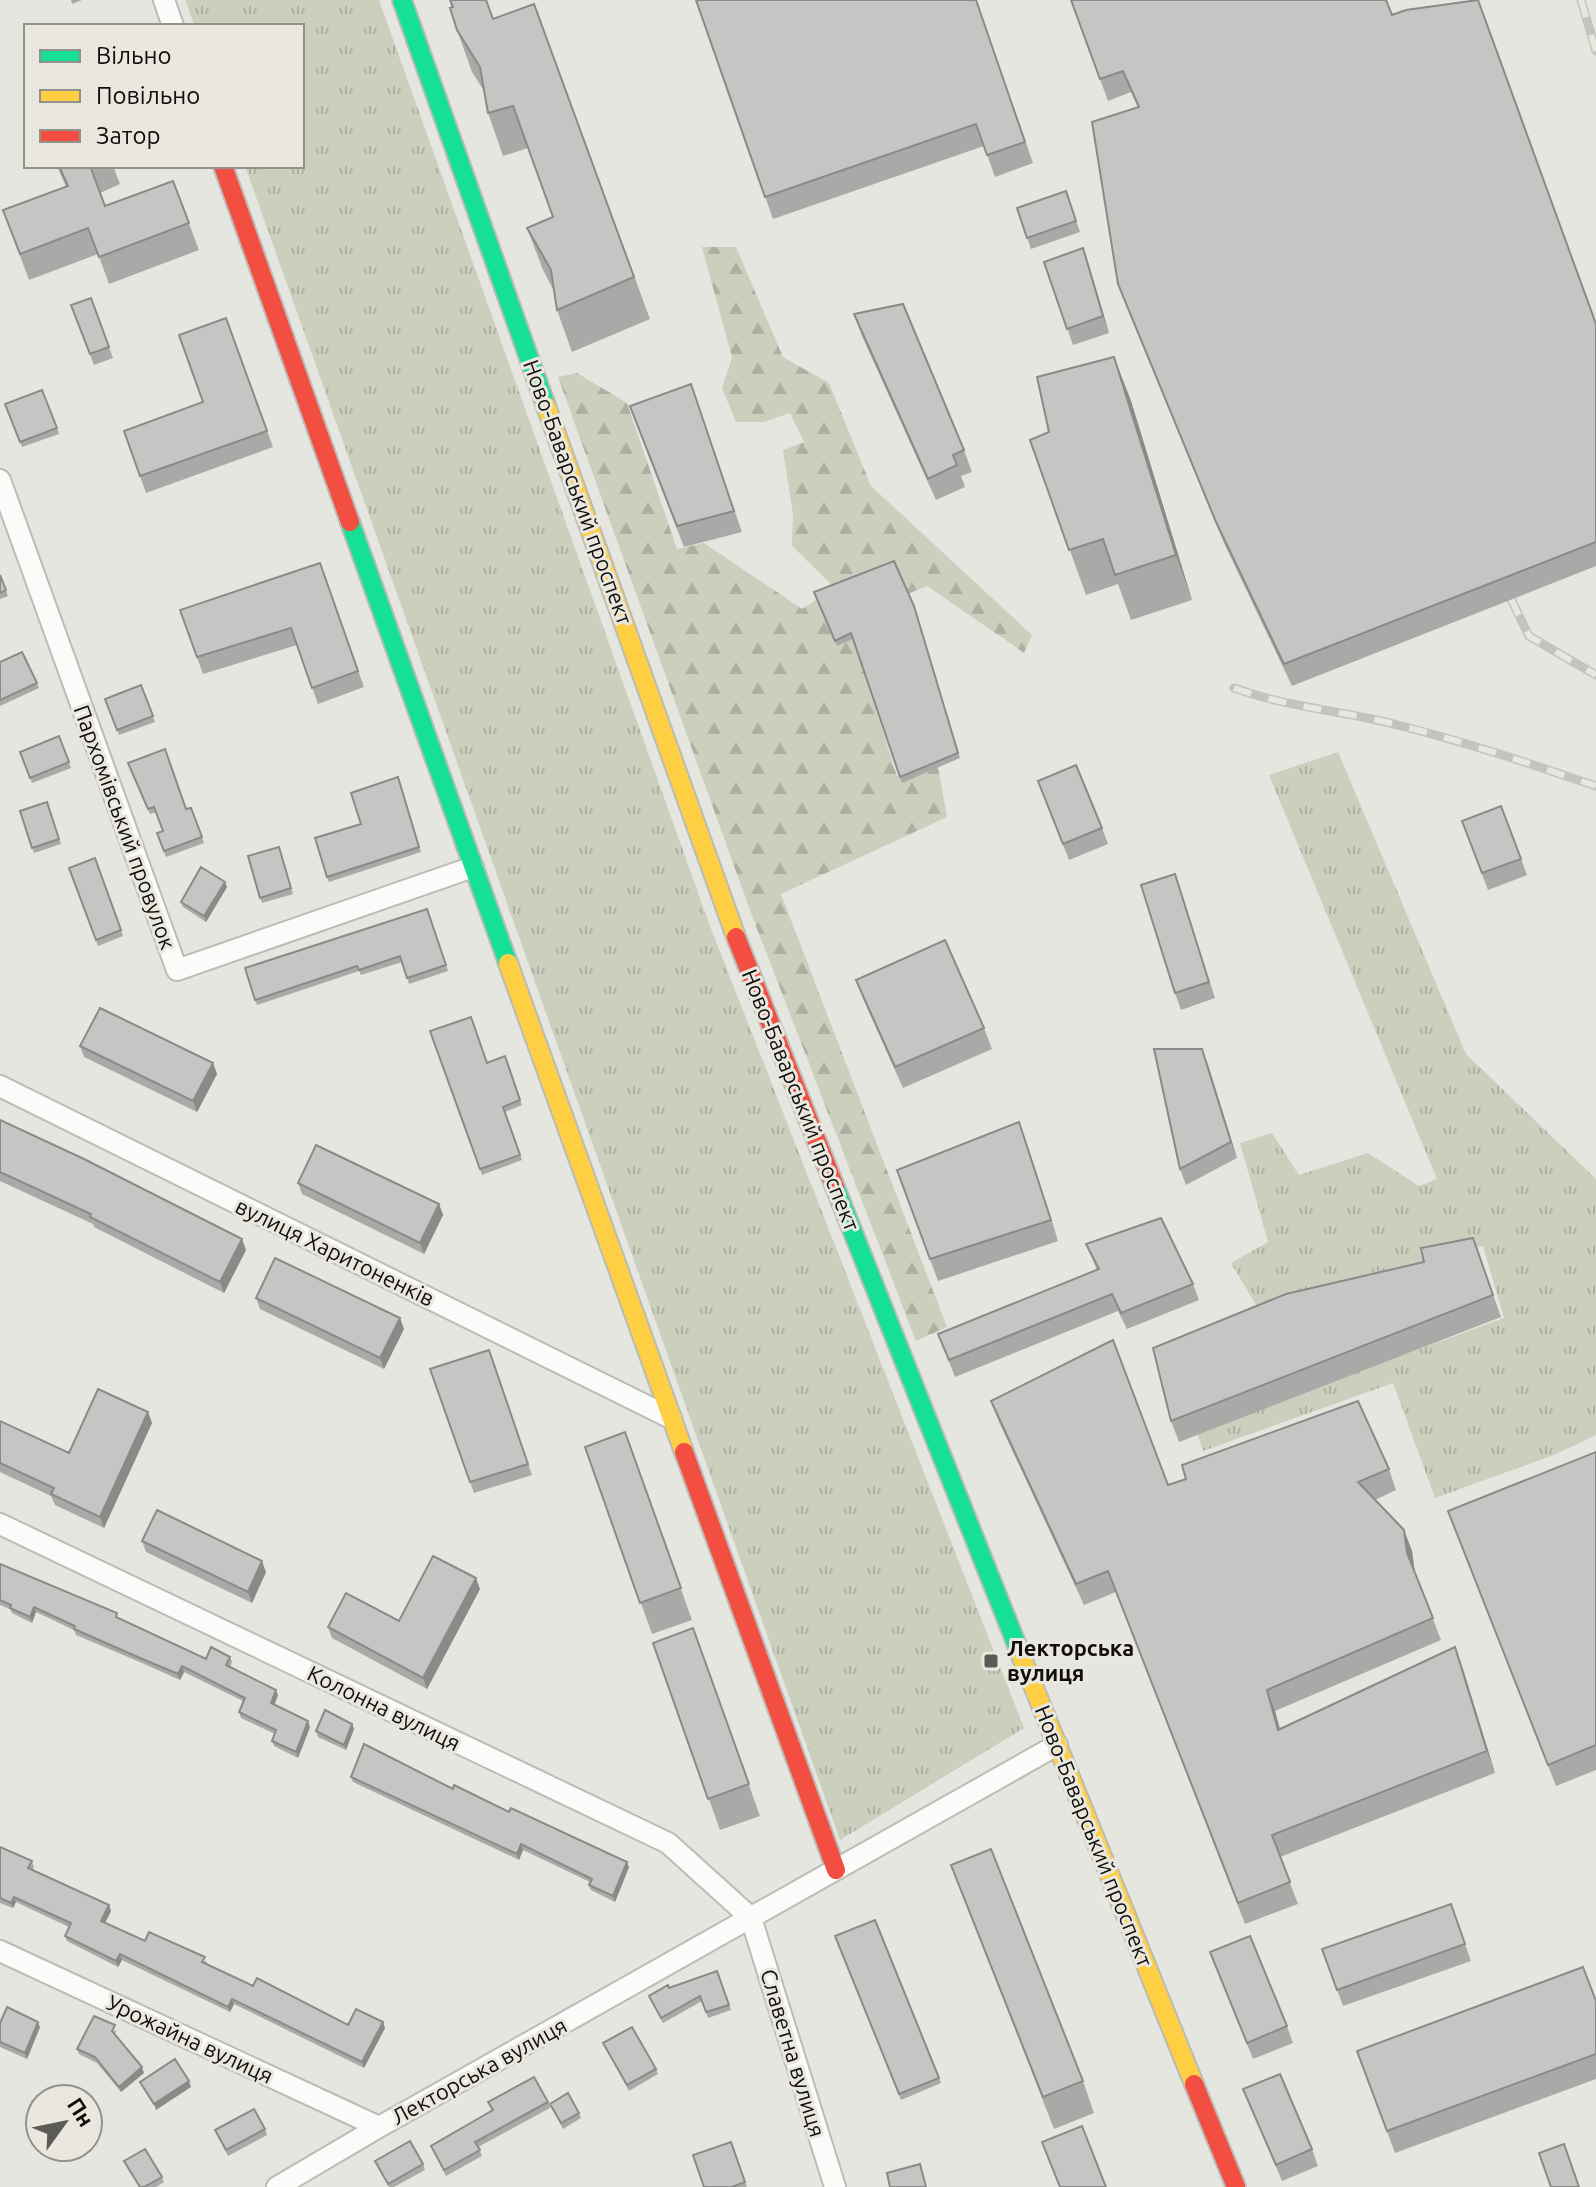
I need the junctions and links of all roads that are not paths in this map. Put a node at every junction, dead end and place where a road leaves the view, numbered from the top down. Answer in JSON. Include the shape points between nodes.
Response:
{"nodes":[{"id":1,"x":164,"y":0,"type":"edge"},
{"id":2,"x":402,"y":0,"type":"edge"},
{"id":3,"x":172,"y":24,"type":"edge"},
{"id":4,"x":224,"y":168,"type":"edge"},
{"id":5,"x":0,"y":480,"type":"edge"},
{"id":6,"x":473,"y":867,"type":"junction"},
{"id":7,"x":0,"y":1086,"type":"edge"},
{"id":8,"x":671,"y":1418,"type":"junction"},
{"id":9,"x":0,"y":1524,"type":"edge"},
{"id":10,"x":1057,"y":1745,"type":"junction"},
{"id":11,"x":836,"y":1870,"type":"junction"},
{"id":12,"x":751,"y":1918,"type":"junction"},
{"id":13,"x":0,"y":1951,"type":"edge"},
{"id":14,"x":379,"y":2127,"type":"junction"},
{"id":15,"x":277,"y":2187,"type":"edge"},
{"id":16,"x":835,"y":2187,"type":"edge"},
{"id":17,"x":1236,"y":2187,"type":"edge"}],
"edges":[{"from":1,"to":3,"type":"street"},
{"from":2,"to":10,"type":"main road","name":"Ново-Баварський проспект","via":[[729,920]]},
{"from":4,"to":6,"type":"main road"},
{"from":5,"to":6,"type":"street","name":"Пархомівський провулок","via":[[177,970]]},
{"from":6,"to":8,"type":"main road"},
{"from":7,"to":8,"type":"street","name":"вулиця Харитоненків"},
{"from":8,"to":11,"type":"main road"},
{"from":9,"to":12,"type":"street","name":"Колонна вулиця","via":[[668,1843]]},
{"from":10,"to":11,"type":"street","name":"Лекторська вулиця"},
{"from":10,"to":17,"type":"main road","name":"Ново-Баварський проспект"},
{"from":11,"to":12,"type":"street","name":"Лекторська вулиця"},
{"from":12,"to":14,"type":"street","name":"Лекторська вулиця"},
{"from":12,"to":16,"type":"street","name":"Славетна вулиця"},
{"from":13,"to":14,"type":"street","name":"Урожайна вулиця"},
{"from":14,"to":15,"type":"street","name":"Лекторська вулиця"}]}
